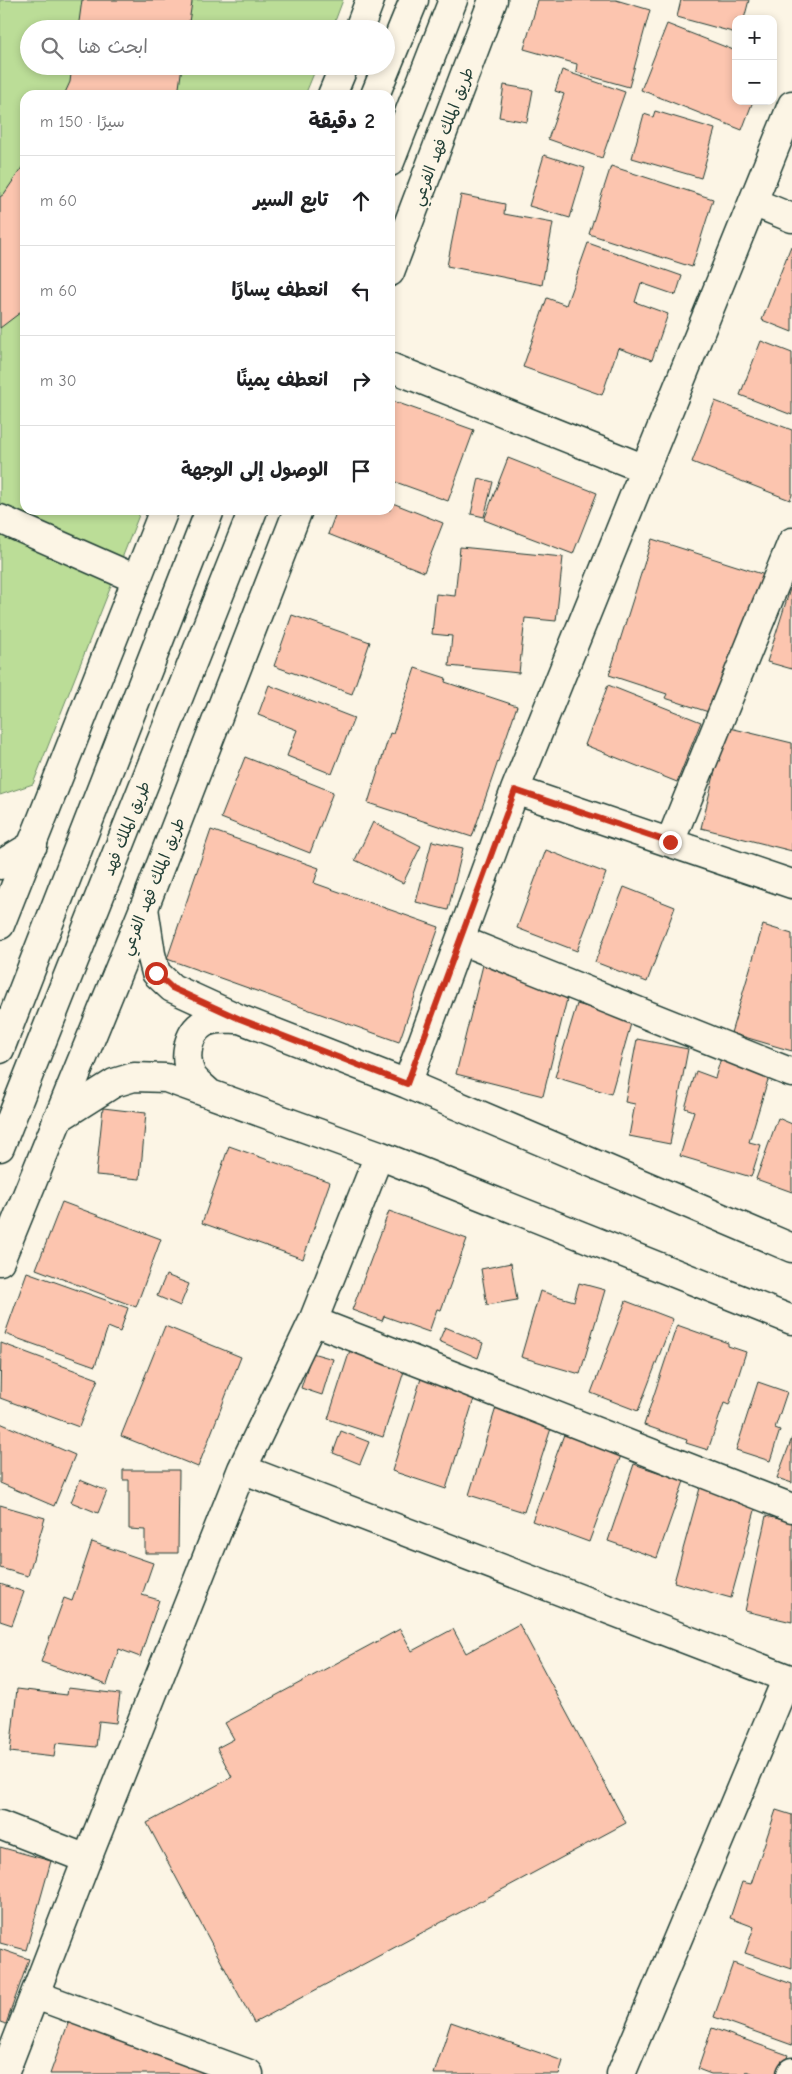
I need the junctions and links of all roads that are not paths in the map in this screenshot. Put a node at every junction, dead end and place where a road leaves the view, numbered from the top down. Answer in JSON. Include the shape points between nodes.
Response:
{"nodes":[{"id":1,"x":370,"y":0,"type":"edge"},
{"id":2,"x":414,"y":0,"type":"edge"},
{"id":3,"x":453,"y":0,"type":"edge"},
{"id":4,"x":493,"y":0,"type":"edge"},
{"id":5,"x":362,"y":20,"type":"edge"},
{"id":6,"x":395,"y":46,"type":"edge"},
{"id":7,"x":340,"y":75,"type":"edge"},
{"id":8,"x":383,"y":75,"type":"edge"},
{"id":9,"x":334,"y":90,"type":"edge"},
{"id":10,"x":377,"y":90,"type":"edge"},
{"id":11,"x":792,"y":105,"type":"edge"},
{"id":12,"x":395,"y":149,"type":"edge"},
{"id":13,"x":753,"y":202,"type":"junction"},
{"id":14,"x":792,"y":218,"type":"edge"},
{"id":15,"x":395,"y":259,"type":"edge"},
{"id":16,"x":395,"y":369,"type":"edge"},
{"id":17,"x":645,"y":469,"type":"junction"},
{"id":18,"x":162,"y":515,"type":"edge"},
{"id":19,"x":208,"y":515,"type":"edge"},
{"id":20,"x":251,"y":515,"type":"edge"},
{"id":21,"x":296,"y":515,"type":"edge"},
{"id":22,"x":0,"y":519,"type":"edge"},
{"id":23,"x":792,"y":542,"type":"edge"},
{"id":24,"x":136,"y":579,"type":"junction"},
{"id":25,"x":515,"y":790,"type":"junction"},
{"id":26,"x":670,"y":842,"type":"junction"},
{"id":27,"x":33,"y":845,"type":"junction"},
{"id":28,"x":0,"y":865,"type":"edge"},
{"id":29,"x":792,"y":884,"type":"edge"},
{"id":30,"x":144,"y":908,"type":"junction"},
{"id":31,"x":0,"y":925,"type":"edge"},
{"id":32,"x":460,"y":940,"type":"junction"},
{"id":33,"x":240,"y":1019,"type":"junction"},
{"id":34,"x":0,"y":1049,"type":"edge"},
{"id":35,"x":792,"y":1072,"type":"edge"},
{"id":36,"x":407,"y":1084,"type":"junction"},
{"id":37,"x":209,"y":1093,"type":"junction"},
{"id":38,"x":56,"y":1119,"type":"junction"},
{"id":39,"x":0,"y":1147,"type":"edge"},
{"id":40,"x":379,"y":1155,"type":"junction"},
{"id":41,"x":792,"y":1248,"type":"edge"},
{"id":42,"x":0,"y":1261,"type":"edge"},
{"id":43,"x":792,"y":1320,"type":"edge"},
{"id":44,"x":313,"y":1321,"type":"junction"},
{"id":45,"x":242,"y":1469,"type":"junction"},
{"id":46,"x":792,"y":1508,"type":"edge"},
{"id":47,"x":789,"y":1679,"type":"edge"},
{"id":48,"x":0,"y":1825,"type":"edge"},
{"id":49,"x":87,"y":1859,"type":"junction"},
{"id":50,"x":36,"y":1995,"type":"junction"},
{"id":51,"x":4,"y":2074,"type":"edge"},
{"id":52,"x":249,"y":2074,"type":"edge"},
{"id":53,"x":621,"y":2074,"type":"edge"}],
"edges":[{"from":1,"to":5,"type":"main road"},
{"from":2,"to":6,"type":"main road"},
{"from":3,"to":12,"type":"main road"},
{"from":4,"to":15,"type":"main road","name":"طريق الملك فهد الفرعي"},
{"from":7,"to":9,"type":"main road"},
{"from":8,"to":10,"type":"main road"},
{"from":11,"to":13,"type":"main road"},
{"from":13,"to":14,"type":"main road"},
{"from":13,"to":17,"type":"main road"},
{"from":16,"to":17,"type":"main road"},
{"from":17,"to":25,"type":"main road"},
{"from":18,"to":24,"type":"main road"},
{"from":19,"to":34,"type":"main road"},
{"from":20,"to":39,"type":"main road","name":"طريق الملك فهد"},
{"from":21,"to":30,"type":"main road","name":"طريق الملك فهد الفرعي"},
{"from":22,"to":24,"type":"main road"},
{"from":23,"to":26,"type":"main road"},
{"from":24,"to":27,"type":"main road"},
{"from":25,"to":26,"type":"main road"},
{"from":25,"to":32,"type":"main road"},
{"from":26,"to":29,"type":"main road"},
{"from":27,"to":28,"type":"main road"},
{"from":27,"to":31,"type":"main road"},
{"from":30,"to":33,"type":"main road","via":[[156,973],[172,988]]},
{"from":30,"to":38,"type":"main road","name":"طريق الملك فهد الفرعي"},
{"from":32,"to":35,"type":"main road"},
{"from":32,"to":36,"type":"main road"},
{"from":33,"to":36,"type":"main road"},
{"from":33,"to":37,"type":"main road","via":[[218,1019],[204,1023],[194,1032],[188,1047],[188,1063],[192,1077]]},
{"from":36,"to":41,"type":"main road"},
{"from":37,"to":38,"type":"main road","via":[[166,1078],[134,1077],[114,1082]]},
{"from":37,"to":40,"type":"main road"},
{"from":38,"to":42,"type":"main road","name":"طريق الملك فهد الفرعي"},
{"from":40,"to":43,"type":"main road"},
{"from":40,"to":44,"type":"main road"},
{"from":44,"to":45,"type":"main road"},
{"from":44,"to":46,"type":"main road"},
{"from":45,"to":47,"type":"main road"},
{"from":45,"to":49,"type":"main road"},
{"from":47,"to":53,"type":"main road"},
{"from":48,"to":49,"type":"main road"},
{"from":49,"to":50,"type":"main road"},
{"from":50,"to":51,"type":"main road"},
{"from":50,"to":52,"type":"main road"}]}
